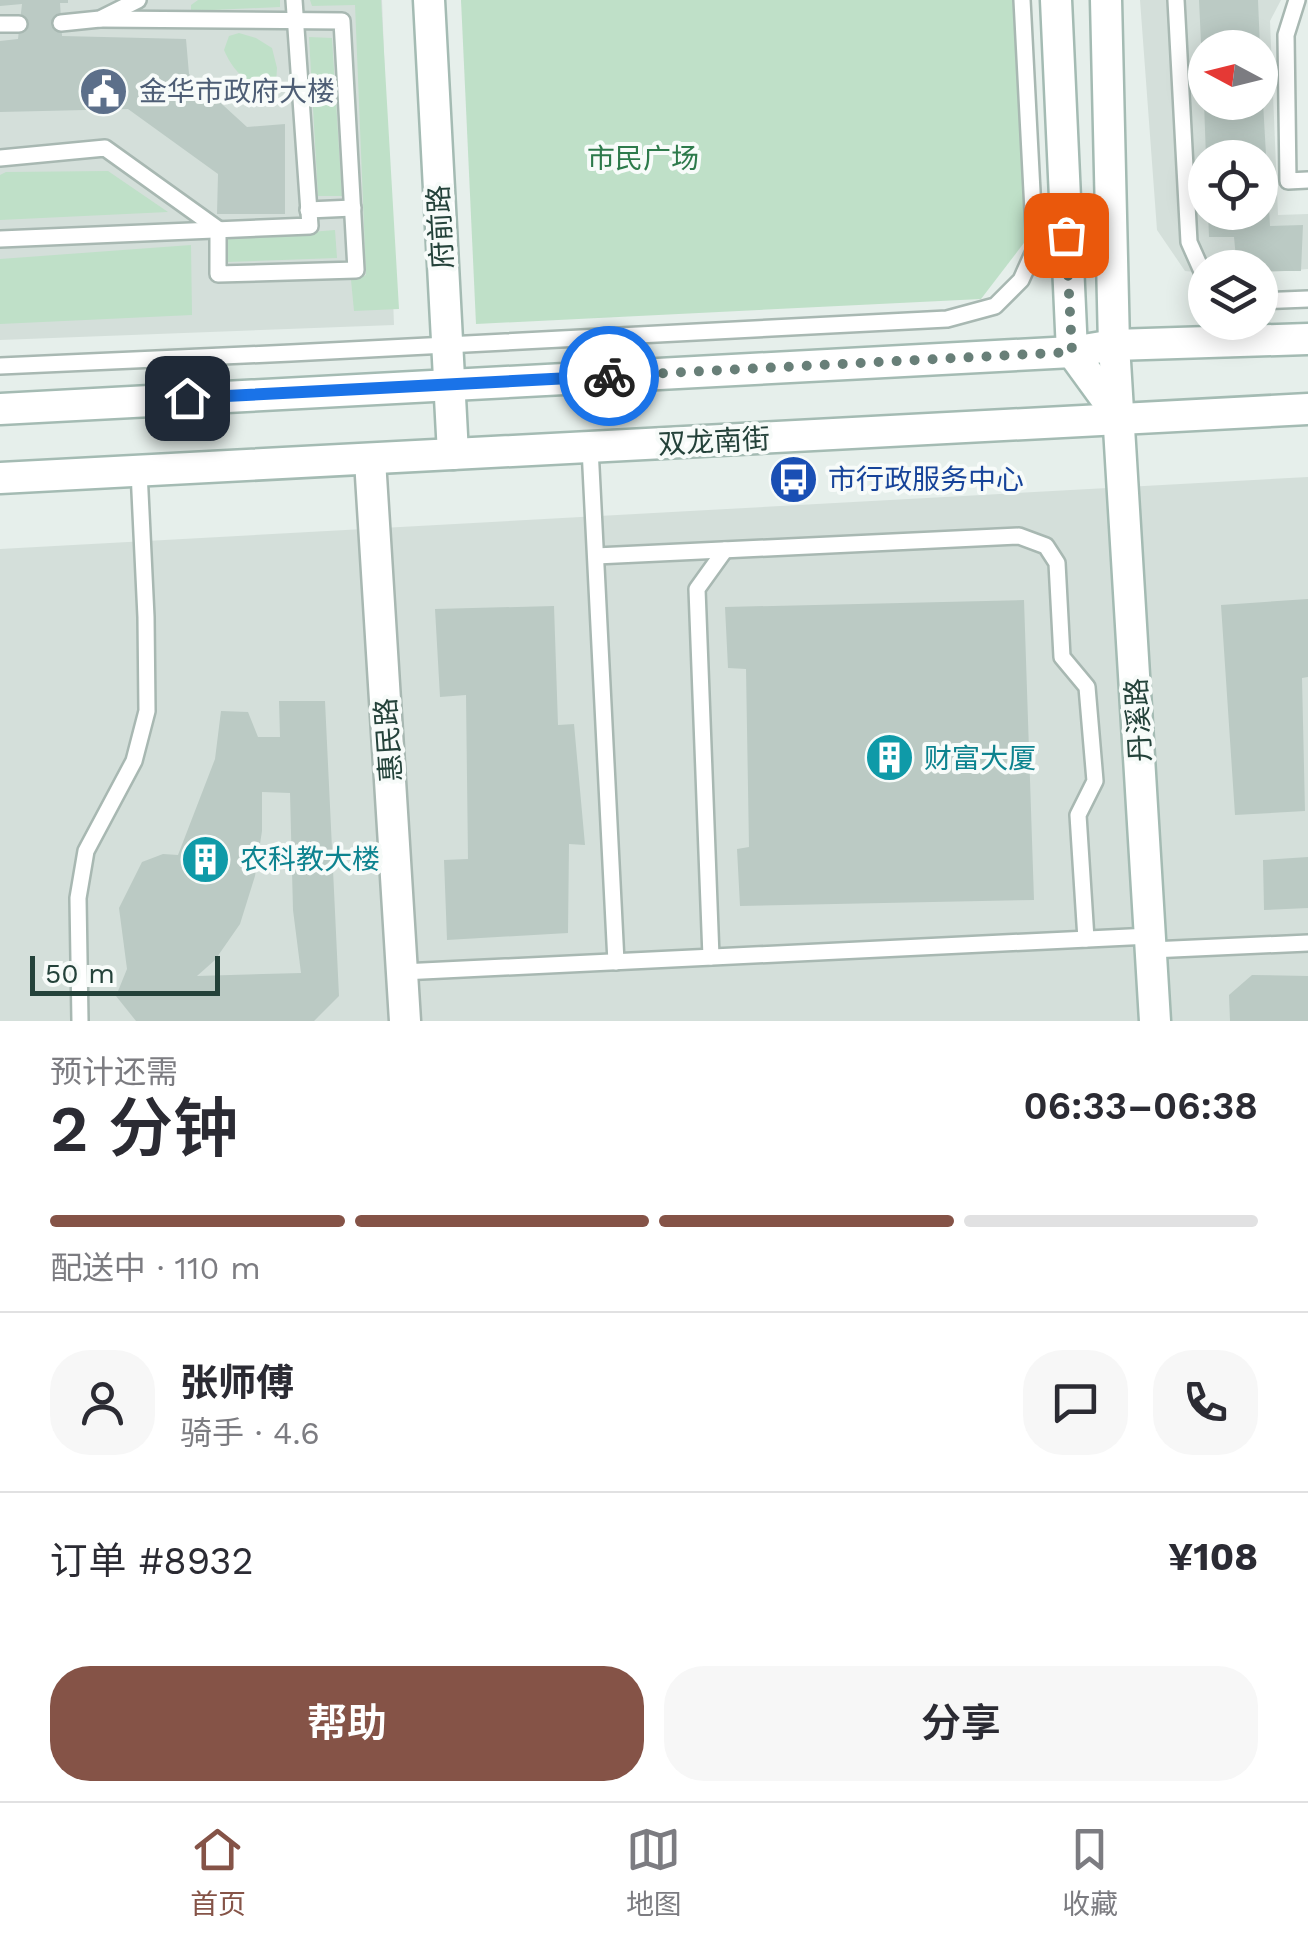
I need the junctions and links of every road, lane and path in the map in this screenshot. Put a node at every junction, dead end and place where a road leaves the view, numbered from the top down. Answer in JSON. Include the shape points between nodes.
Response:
{"nodes":[{"id":1,"x":138,"y":0,"type":"edge"},
{"id":2,"x":294,"y":0,"type":"edge"},
{"id":3,"x":429,"y":0,"type":"edge"},
{"id":4,"x":1022,"y":0,"type":"edge"},
{"id":5,"x":1056,"y":0,"type":"edge"},
{"id":6,"x":1106,"y":0,"type":"edge"},
{"id":7,"x":1176,"y":0,"type":"edge"},
{"id":8,"x":1297,"y":0,"type":"edge"},
{"id":9,"x":100,"y":19,"type":"junction"},
{"id":10,"x":295,"y":20,"type":"junction"},
{"id":11,"x":61,"y":23,"type":"dead end"},
{"id":12,"x":0,"y":24,"type":"edge"},
{"id":13,"x":20,"y":24,"type":"dead end"},
{"id":14,"x":0,"y":158,"type":"edge"},
{"id":15,"x":1308,"y":180,"type":"edge"},
{"id":16,"x":353,"y":208,"type":"junction"},
{"id":17,"x":308,"y":210,"type":"junction"},
{"id":18,"x":218,"y":229,"type":"junction"},
{"id":19,"x":0,"y":238,"type":"edge"},
{"id":20,"x":1193,"y":250,"type":"edge"},
{"id":21,"x":1308,"y":298,"type":"edge"},
{"id":22,"x":1278,"y":300,"type":"edge"},
{"id":23,"x":1308,"y":339,"type":"edge"},
{"id":24,"x":446,"y":345,"type":"junction"},
{"id":25,"x":1114,"y":345,"type":"junction"},
{"id":26,"x":1072,"y":352,"type":"junction"},
{"id":27,"x":0,"y":366,"type":"edge"},
{"id":28,"x":448,"y":384,"type":"junction"},
{"id":29,"x":0,"y":409,"type":"edge"},
{"id":30,"x":1308,"y":409,"type":"edge"},
{"id":31,"x":1120,"y":418,"type":"junction"},
{"id":32,"x":590,"y":448,"type":"junction"},
{"id":33,"x":453,"y":454,"type":"junction"},
{"id":34,"x":370,"y":460,"type":"junction"},
{"id":35,"x":140,"y":471,"type":"junction"},
{"id":36,"x":0,"y":478,"type":"edge"},
{"id":37,"x":725,"y":550,"type":"junction"},
{"id":38,"x":596,"y":556,"type":"junction"},
{"id":39,"x":1086,"y":939,"type":"junction"},
{"id":40,"x":1308,"y":942,"type":"edge"},
{"id":41,"x":1151,"y":943,"type":"junction"},
{"id":42,"x":710,"y":957,"type":"junction"},
{"id":43,"x":616,"y":962,"type":"junction"},
{"id":44,"x":402,"y":972,"type":"junction"},
{"id":45,"x":80,"y":1021,"type":"edge"},
{"id":46,"x":406,"y":1021,"type":"edge"},
{"id":47,"x":1155,"y":1021,"type":"edge"}],
"edges":[{"from":1,"to":9,"type":"lane"},
{"from":2,"to":10,"type":"lane"},
{"from":3,"to":24,"type":"main road","name":"府前路"},
{"from":4,"to":24,"type":"lane","via":[[1035,249],[1021,280],[995,306],[947,319]]},
{"from":5,"to":26,"type":"main road"},
{"from":6,"to":25,"type":"main road","name":"丹溪路"},
{"from":7,"to":20,"type":"lane"},
{"from":8,"to":15,"type":"lane","via":[[1286,35],[1288,181]]},
{"from":9,"to":10,"type":"lane"},
{"from":9,"to":11,"type":"lane"},
{"from":10,"to":16,"type":"lane","via":[[342,20]]},
{"from":10,"to":17,"type":"lane"},
{"from":12,"to":13,"type":"lane"},
{"from":14,"to":18,"type":"lane","via":[[104,148]]},
{"from":16,"to":17,"type":"lane"},
{"from":16,"to":18,"type":"lane","via":[[356,270],[218,274]]},
{"from":17,"to":18,"type":"lane","via":[[310,226]]},
{"from":18,"to":19,"type":"lane"},
{"from":21,"to":22,"type":"lane"},
{"from":23,"to":25,"type":"main road"},
{"from":24,"to":27,"type":"lane"},
{"from":24,"to":28,"type":"main road","name":"府前路"},
{"from":25,"to":26,"type":"main road"},
{"from":25,"to":31,"type":"main road","name":"丹溪路"},
{"from":26,"to":28,"type":"main road"},
{"from":26,"to":31,"type":"main road"},
{"from":28,"to":29,"type":"main road"},
{"from":28,"to":33,"type":"main road","name":"府前路"},
{"from":30,"to":31,"type":"main road","name":"双龙南街"},
{"from":31,"to":32,"type":"main road","name":"双龙南街"},
{"from":31,"to":41,"type":"main road","name":"丹溪路"},
{"from":32,"to":33,"type":"main road","name":"双龙南街"},
{"from":32,"to":38,"type":"lane"},
{"from":33,"to":34,"type":"main road","name":"双龙南街"},
{"from":34,"to":35,"type":"main road","name":"双龙南街"},
{"from":34,"to":44,"type":"main road","name":"惠民路"},
{"from":35,"to":36,"type":"main road","name":"双龙南街"},
{"from":35,"to":45,"type":"lane","via":[[147,711],[134,761],[86,851],[78,898]]},
{"from":37,"to":38,"type":"lane"},
{"from":37,"to":39,"type":"lane","via":[[1018,536],[1046,546],[1057,564],[1062,657],[1087,687],[1095,781],[1078,815]]},
{"from":37,"to":42,"type":"lane","via":[[697,589]]},
{"from":38,"to":43,"type":"lane"},
{"from":39,"to":41,"type":"lane"},
{"from":39,"to":42,"type":"lane"},
{"from":40,"to":41,"type":"lane"},
{"from":41,"to":47,"type":"main road","name":"丹溪路"},
{"from":42,"to":43,"type":"lane"},
{"from":43,"to":44,"type":"lane"},
{"from":44,"to":46,"type":"main road","name":"惠民路"}]}
